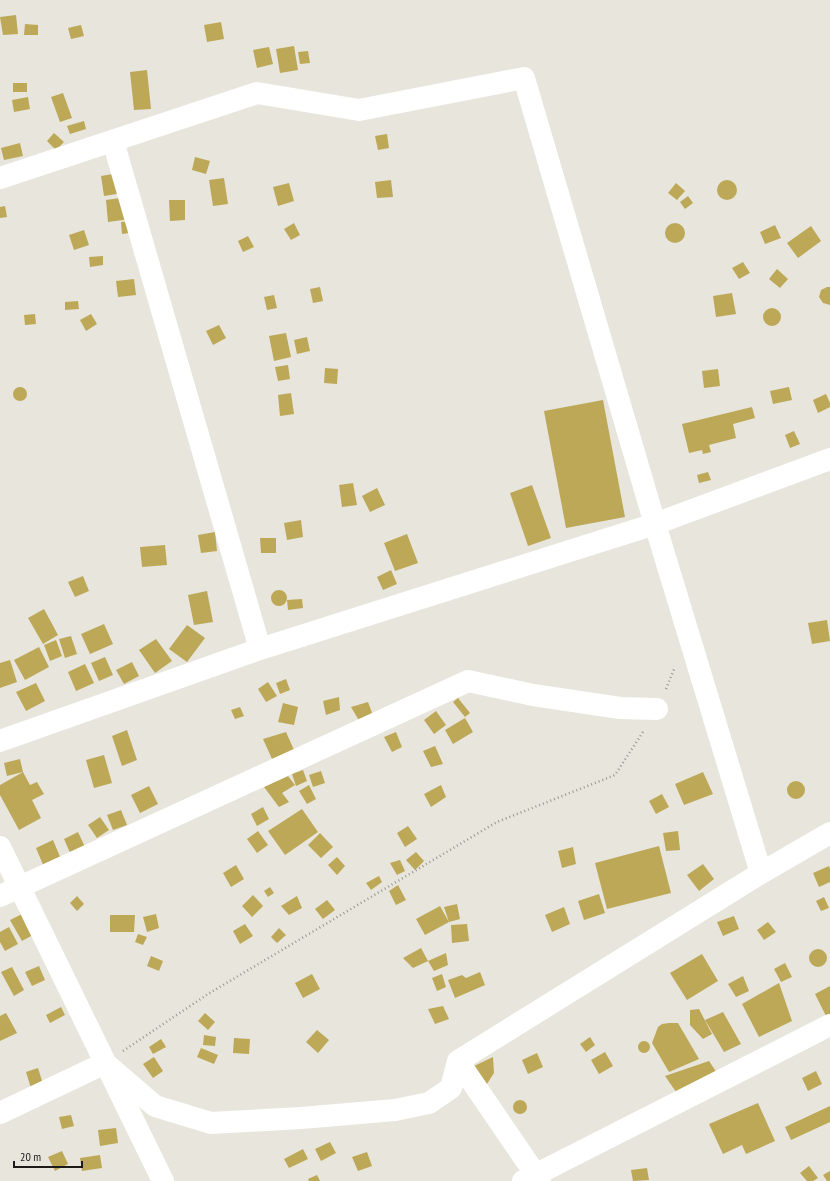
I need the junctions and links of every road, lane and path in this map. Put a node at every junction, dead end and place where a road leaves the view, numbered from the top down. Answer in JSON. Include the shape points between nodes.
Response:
{"nodes":[{"id":1,"x":113,"y":141,"type":"junction"},
{"id":2,"x":0,"y":178,"type":"edge"},
{"id":3,"x":830,"y":459,"type":"edge"},
{"id":4,"x":654,"y":524,"type":"junction"},
{"id":5,"x":688,"y":635,"type":"junction"},
{"id":6,"x":260,"y":649,"type":"junction"},
{"id":7,"x":657,"y":709,"type":"junction"},
{"id":8,"x":0,"y":741,"type":"edge"},
{"id":9,"x":830,"y":834,"type":"edge"},
{"id":10,"x":0,"y":847,"type":"edge"},
{"id":11,"x":762,"y":872,"type":"junction"},
{"id":12,"x":9,"y":891,"type":"edge"},
{"id":13,"x":830,"y":1025,"type":"edge"},
{"id":14,"x":458,"y":1061,"type":"junction"},
{"id":15,"x":105,"y":1063,"type":"junction"},
{"id":16,"x":0,"y":1113,"type":"edge"},
{"id":17,"x":533,"y":1179,"type":"edge"},
{"id":18,"x":164,"y":1181,"type":"edge"}],
"edges":[{"from":1,"to":2,"type":"street"},
{"from":1,"to":4,"type":"street","via":[[256,93],[359,110],[524,78]]},
{"from":1,"to":6,"type":"street"},
{"from":3,"to":4,"type":"street"},
{"from":4,"to":5,"type":"street"},
{"from":4,"to":6,"type":"street"},
{"from":5,"to":7,"type":"path"},
{"from":5,"to":11,"type":"street"},
{"from":6,"to":8,"type":"street"},
{"from":7,"to":12,"type":"street","via":[[620,708],[533,695],[468,681]]},
{"from":7,"to":15,"type":"path","via":[[616,775],[497,822],[208,994]]},
{"from":9,"to":11,"type":"street"},
{"from":10,"to":12,"type":"street"},
{"from":11,"to":14,"type":"street"},
{"from":12,"to":15,"type":"street"},
{"from":13,"to":17,"type":"street"},
{"from":14,"to":15,"type":"street","via":[[451,1088],[429,1103],[395,1110],[210,1123],[155,1106]]},
{"from":14,"to":17,"type":"street"},
{"from":15,"to":16,"type":"street"},
{"from":15,"to":18,"type":"street"}]}
